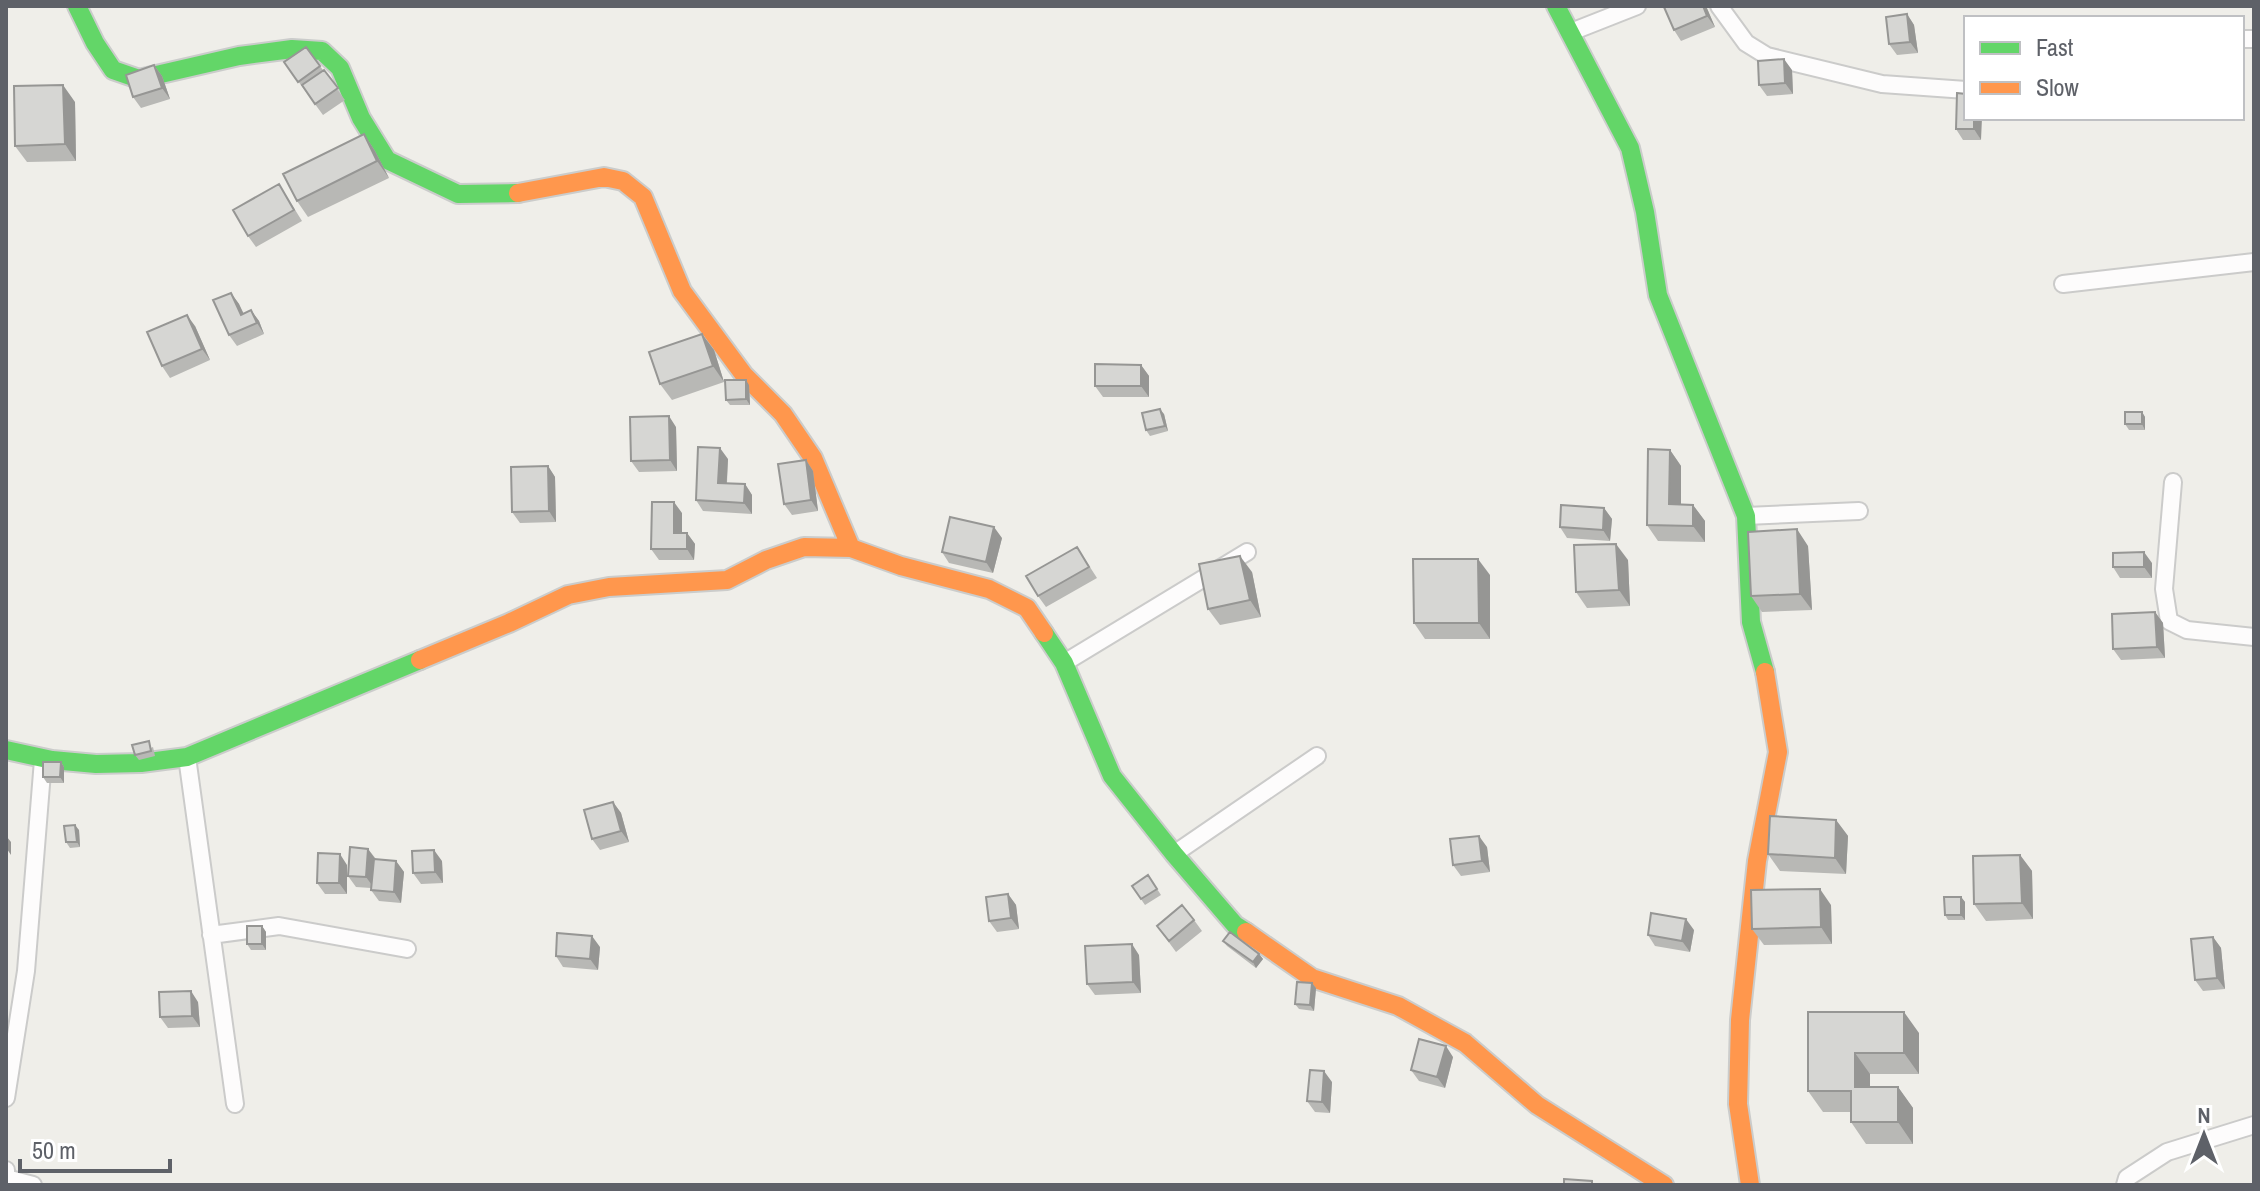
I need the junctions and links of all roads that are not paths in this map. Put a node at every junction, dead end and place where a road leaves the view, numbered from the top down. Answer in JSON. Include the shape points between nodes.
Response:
{"nodes":[{"id":1,"x":77,"y":6,"type":"edge"},
{"id":2,"x":1556,"y":6,"type":"edge"},
{"id":3,"x":1637,"y":6,"type":"edge"},
{"id":4,"x":1719,"y":6,"type":"edge"},
{"id":5,"x":1571,"y":32,"type":"junction"},
{"id":6,"x":1964,"y":90,"type":"edge"},
{"id":7,"x":2254,"y":262,"type":"edge"},
{"id":8,"x":2063,"y":284,"type":"dead end"},
{"id":9,"x":2173,"y":482,"type":"dead end"},
{"id":10,"x":1859,"y":511,"type":"dead end"},
{"id":11,"x":1746,"y":516,"type":"junction"},
{"id":12,"x":851,"y":548,"type":"junction"},
{"id":13,"x":1247,"y":552,"type":"dead end"},
{"id":14,"x":2254,"y":637,"type":"edge"},
{"id":15,"x":1064,"y":663,"type":"junction"},
{"id":16,"x":6,"y":750,"type":"edge"},
{"id":17,"x":1317,"y":756,"type":"dead end"},
{"id":18,"x":187,"y":757,"type":"junction"},
{"id":19,"x":43,"y":760,"type":"junction"},
{"id":20,"x":1174,"y":854,"type":"junction"},
{"id":21,"x":211,"y":935,"type":"junction"},
{"id":22,"x":407,"y":949,"type":"dead end"},
{"id":23,"x":6,"y":1098,"type":"edge"},
{"id":24,"x":235,"y":1104,"type":"dead end"},
{"id":25,"x":2254,"y":1125,"type":"edge"},
{"id":26,"x":6,"y":1170,"type":"edge"},
{"id":27,"x":33,"y":1185,"type":"edge"},
{"id":28,"x":1664,"y":1185,"type":"edge"},
{"id":29,"x":1750,"y":1185,"type":"edge"},
{"id":30,"x":2125,"y":1185,"type":"edge"}],
"edges":[{"from":1,"to":12,"type":"street","via":[[113,70],[139,79],[239,56],[322,51],[340,68],[361,118],[387,160],[458,194],[510,195],[604,177],[623,181],[643,197],[682,291],[813,458]]},
{"from":2,"to":5,"type":"street"},
{"from":3,"to":5,"type":"street"},
{"from":4,"to":6,"type":"street","via":[[1746,43],[1767,56],[1882,84]]},
{"from":5,"to":11,"type":"street","via":[[1630,148],[1658,295]]},
{"from":7,"to":8,"type":"street"},
{"from":9,"to":14,"type":"street","via":[[2164,589],[2169,621],[2187,630]]},
{"from":10,"to":11,"type":"street"},
{"from":11,"to":29,"type":"street","via":[[1751,622],[1768,681],[1778,752],[1757,861],[1740,1020],[1738,1104]]},
{"from":12,"to":15,"type":"street","via":[[989,589],[1027,608]]},
{"from":12,"to":18,"type":"street","via":[[804,547],[727,580],[609,587],[568,595]]},
{"from":13,"to":15,"type":"street"},
{"from":15,"to":20,"type":"street","via":[[1112,776]]},
{"from":16,"to":19,"type":"street"},
{"from":17,"to":20,"type":"street"},
{"from":18,"to":19,"type":"street","via":[[149,763]]},
{"from":18,"to":21,"type":"street"},
{"from":19,"to":23,"type":"street","via":[[26,971]]},
{"from":20,"to":28,"type":"street","via":[[1235,925],[1312,978],[1398,1006],[1465,1043],[1537,1105]]},
{"from":21,"to":22,"type":"street","via":[[279,926]]},
{"from":21,"to":24,"type":"street"},
{"from":25,"to":30,"type":"street","via":[[2167,1152],[2127,1178]]},
{"from":26,"to":27,"type":"street","via":[[6,1178]]}]}
